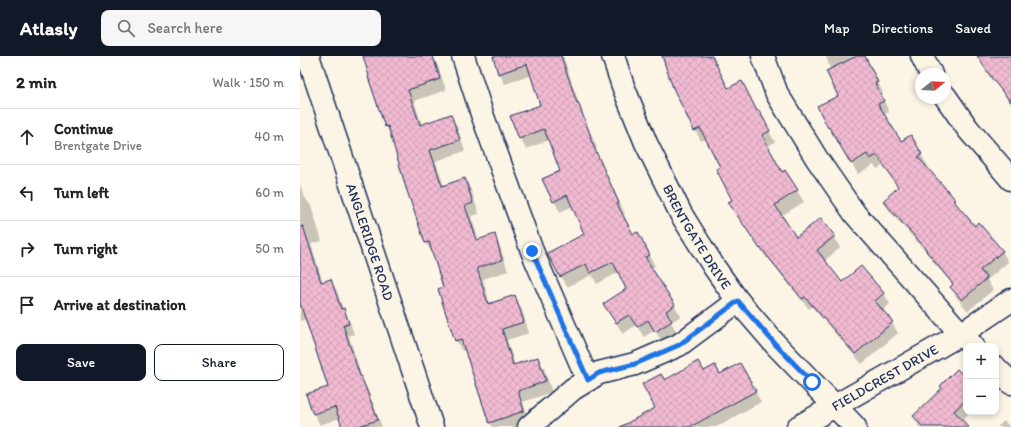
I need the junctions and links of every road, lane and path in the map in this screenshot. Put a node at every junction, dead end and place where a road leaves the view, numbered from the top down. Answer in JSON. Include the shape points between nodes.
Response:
{"nodes":[{"id":1,"x":308,"y":56,"type":"edge"},
{"id":2,"x":463,"y":56,"type":"edge"},
{"id":3,"x":613,"y":56,"type":"edge"},
{"id":4,"x":762,"y":56,"type":"edge"},
{"id":5,"x":922,"y":56,"type":"edge"},
{"id":6,"x":928,"y":68,"type":"edge"},
{"id":7,"x":951,"y":104,"type":"edge"},
{"id":8,"x":1011,"y":178,"type":"edge"},
{"id":9,"x":1011,"y":300,"type":"edge"},
{"id":10,"x":738,"y":301,"type":"junction"},
{"id":11,"x":967,"y":340,"type":"edge"},
{"id":12,"x":999,"y":371,"type":"edge"},
{"id":13,"x":588,"y":380,"type":"junction"},
{"id":14,"x":1011,"y":383,"type":"edge"},
{"id":15,"x":835,"y":406,"type":"junction"},
{"id":16,"x":432,"y":427,"type":"edge"},
{"id":17,"x":529,"y":427,"type":"edge"},
{"id":18,"x":798,"y":427,"type":"edge"},
{"id":19,"x":855,"y":427,"type":"edge"}],
"edges":[{"from":1,"to":16,"type":"street","name":"ANGLERIDGE ROAD"},
{"from":2,"to":13,"type":"street","via":[[532,251]]},
{"from":3,"to":10,"type":"street","name":"BRENTGATE DRIVE","via":[[646,142],[681,214]]},
{"from":4,"to":11,"type":"street","via":[[777,94],[855,214]]},
{"from":5,"to":6,"type":"street"},
{"from":7,"to":8,"type":"street","via":[[968,129]]},
{"from":9,"to":11,"type":"street","name":"FIELDCREST DRIVE"},
{"from":10,"to":13,"type":"street","via":[[679,345],[635,364],[599,373]]},
{"from":10,"to":15,"type":"street","name":"BRENTGATE DRIVE"},
{"from":11,"to":15,"type":"street","name":"FIELDCREST DRIVE"},
{"from":12,"to":14,"type":"street"},
{"from":13,"to":17,"type":"street"},
{"from":15,"to":18,"type":"street","name":"FIELDCREST DRIVE"},
{"from":15,"to":19,"type":"street","name":"BRENTGATE DRIVE"}]}
